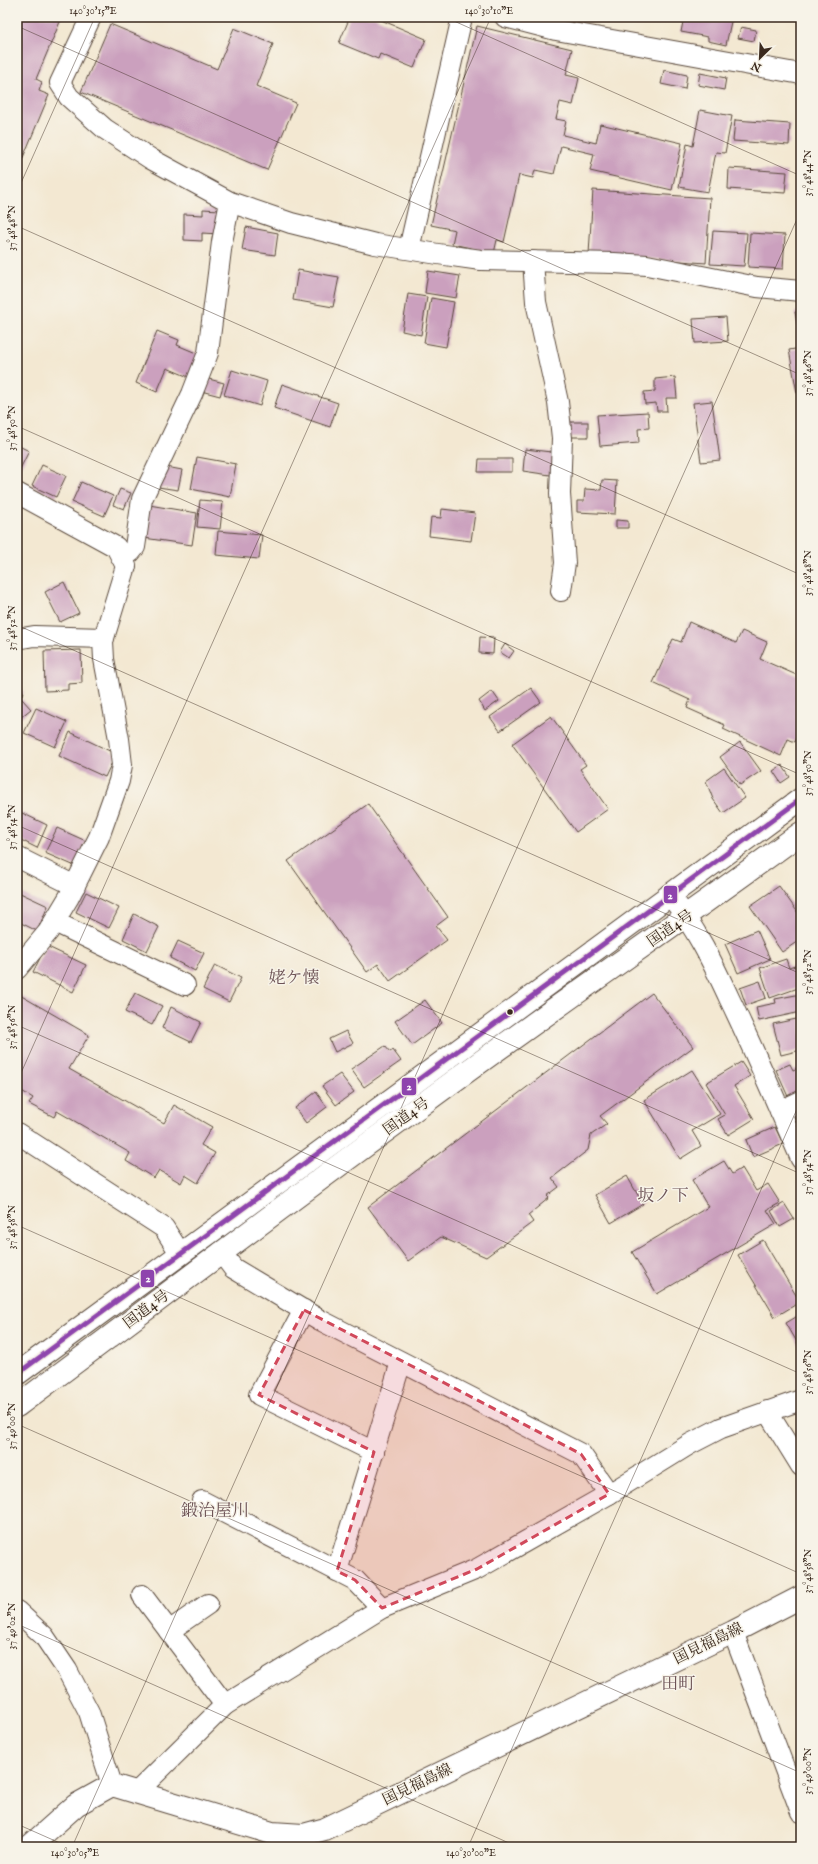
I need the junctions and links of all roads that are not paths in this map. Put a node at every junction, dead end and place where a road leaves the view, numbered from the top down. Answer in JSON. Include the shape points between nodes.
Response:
{"nodes":[{"id":1,"x":91,"y":17,"type":"edge"},
{"id":2,"x":462,"y":17,"type":"edge"},
{"id":3,"x":505,"y":17,"type":"edge"},
{"id":4,"x":801,"y":74,"type":"edge"},
{"id":5,"x":230,"y":202,"type":"junction"},
{"id":6,"x":409,"y":250,"type":"junction"},
{"id":7,"x":533,"y":261,"type":"junction"},
{"id":8,"x":801,"y":291,"type":"edge"},
{"id":9,"x":17,"y":494,"type":"edge"},
{"id":10,"x":122,"y":558,"type":"junction"},
{"id":11,"x":561,"y":591,"type":"dead end"},
{"id":12,"x":104,"y":638,"type":"junction"},
{"id":13,"x":17,"y":639,"type":"edge"},
{"id":14,"x":801,"y":799,"type":"edge"},
{"id":15,"x":801,"y":833,"type":"edge"},
{"id":16,"x":17,"y":858,"type":"edge"},
{"id":17,"x":75,"y":886,"type":"junction"},
{"id":18,"x":669,"y":894,"type":"junction"},
{"id":19,"x":687,"y":917,"type":"junction"},
{"id":20,"x":55,"y":922,"type":"junction"},
{"id":21,"x":17,"y":969,"type":"edge"},
{"id":22,"x":185,"y":985,"type":"dead end"},
{"id":23,"x":801,"y":1101,"type":"edge"},
{"id":24,"x":780,"y":1111,"type":"junction"},
{"id":25,"x":17,"y":1133,"type":"edge"},
{"id":26,"x":801,"y":1159,"type":"edge"},
{"id":27,"x":220,"y":1252,"type":"junction"},
{"id":28,"x":180,"y":1253,"type":"junction"},
{"id":29,"x":304,"y":1310,"type":"junction"},
{"id":30,"x":401,"y":1362,"type":"junction"},
{"id":31,"x":17,"y":1374,"type":"edge"},
{"id":32,"x":801,"y":1400,"type":"edge"},
{"id":33,"x":17,"y":1406,"type":"edge"},
{"id":34,"x":767,"y":1411,"type":"junction"},
{"id":35,"x":374,"y":1452,"type":"junction"},
{"id":36,"x":801,"y":1466,"type":"edge"},
{"id":37,"x":609,"y":1494,"type":"junction"},
{"id":38,"x":202,"y":1501,"type":"dead end"},
{"id":39,"x":337,"y":1571,"type":"junction"},
{"id":40,"x":142,"y":1595,"type":"dead end"},
{"id":41,"x":801,"y":1597,"type":"edge"},
{"id":42,"x":208,"y":1604,"type":"dead end"},
{"id":43,"x":382,"y":1608,"type":"junction"},
{"id":44,"x":17,"y":1611,"type":"edge"},
{"id":45,"x":169,"y":1631,"type":"junction"},
{"id":46,"x":733,"y":1632,"type":"junction"},
{"id":47,"x":225,"y":1705,"type":"junction"},
{"id":48,"x":112,"y":1785,"type":"junction"},
{"id":49,"x":136,"y":1793,"type":"junction"},
{"id":50,"x":801,"y":1812,"type":"edge"},
{"id":51,"x":299,"y":1841,"type":"edge"},
{"id":52,"x":29,"y":1847,"type":"edge"}],
"edges":[{"from":1,"to":5,"type":"street","via":[[60,82],[62,88],[69,97],[121,141]]},
{"from":2,"to":6,"type":"street"},
{"from":3,"to":4,"type":"street","via":[[556,30]]},
{"from":5,"to":6,"type":"street","via":[[291,223]]},
{"from":5,"to":10,"type":"street","via":[[222,242],[208,353],[192,394],[142,499],[135,547]]},
{"from":6,"to":7,"type":"street","via":[[481,260]]},
{"from":7,"to":8,"type":"street","via":[[647,265],[757,287]]},
{"from":7,"to":11,"type":"street","via":[[536,302],[558,402],[562,438],[560,494],[565,563]]},
{"from":9,"to":10,"type":"street","via":[[116,546]]},
{"from":10,"to":12,"type":"street","via":[[126,566]]},
{"from":12,"to":13,"type":"street","via":[[34,636]]},
{"from":12,"to":17,"type":"street","via":[[103,650],[122,765],[119,782],[98,837]]},
{"from":14,"to":18,"type":"main road","name":"国道4号"},
{"from":15,"to":19,"type":"main road","name":"国道4号"},
{"from":16,"to":17,"type":"street"},
{"from":17,"to":20,"type":"street"},
{"from":18,"to":19,"type":"street"},
{"from":18,"to":28,"type":"main road","name":"国道4号"},
{"from":19,"to":24,"type":"street","via":[[711,959]]},
{"from":19,"to":27,"type":"main road","name":"国道4号","via":[[426,1101]]},
{"from":20,"to":21,"type":"street"},
{"from":20,"to":22,"type":"street"},
{"from":23,"to":24,"type":"street"},
{"from":24,"to":26,"type":"street"},
{"from":25,"to":28,"type":"street","via":[[164,1228]]},
{"from":27,"to":29,"type":"street","via":[[233,1268]]},
{"from":27,"to":33,"type":"main road","name":"国道4号"},
{"from":28,"to":31,"type":"main road","name":"国道4号"},
{"from":29,"to":30,"type":"street"},
{"from":29,"to":35,"type":"street","via":[[259,1395]]},
{"from":30,"to":35,"type":"street"},
{"from":30,"to":37,"type":"street","via":[[581,1454]]},
{"from":32,"to":34,"type":"street"},
{"from":34,"to":36,"type":"street"},
{"from":34,"to":37,"type":"street","via":[[721,1428],[690,1444]]},
{"from":35,"to":39,"type":"street"},
{"from":37,"to":43,"type":"street","via":[[477,1569]]},
{"from":38,"to":39,"type":"street"},
{"from":39,"to":43,"type":"street","via":[[355,1580]]},
{"from":40,"to":45,"type":"street"},
{"from":41,"to":46,"type":"main road","name":"国見福島線"},
{"from":42,"to":45,"type":"street"},
{"from":43,"to":47,"type":"street"},
{"from":44,"to":48,"type":"street","via":[[44,1636],[67,1670],[89,1712]]},
{"from":45,"to":47,"type":"street"},
{"from":46,"to":50,"type":"street"},
{"from":46,"to":51,"type":"main road","name":"国見福島線"},
{"from":47,"to":49,"type":"street"},
{"from":48,"to":49,"type":"main road","name":"国見福島線"},
{"from":48,"to":52,"type":"main road","via":[[76,1805]]},
{"from":49,"to":51,"type":"main road","name":"国見福島線"}]}
